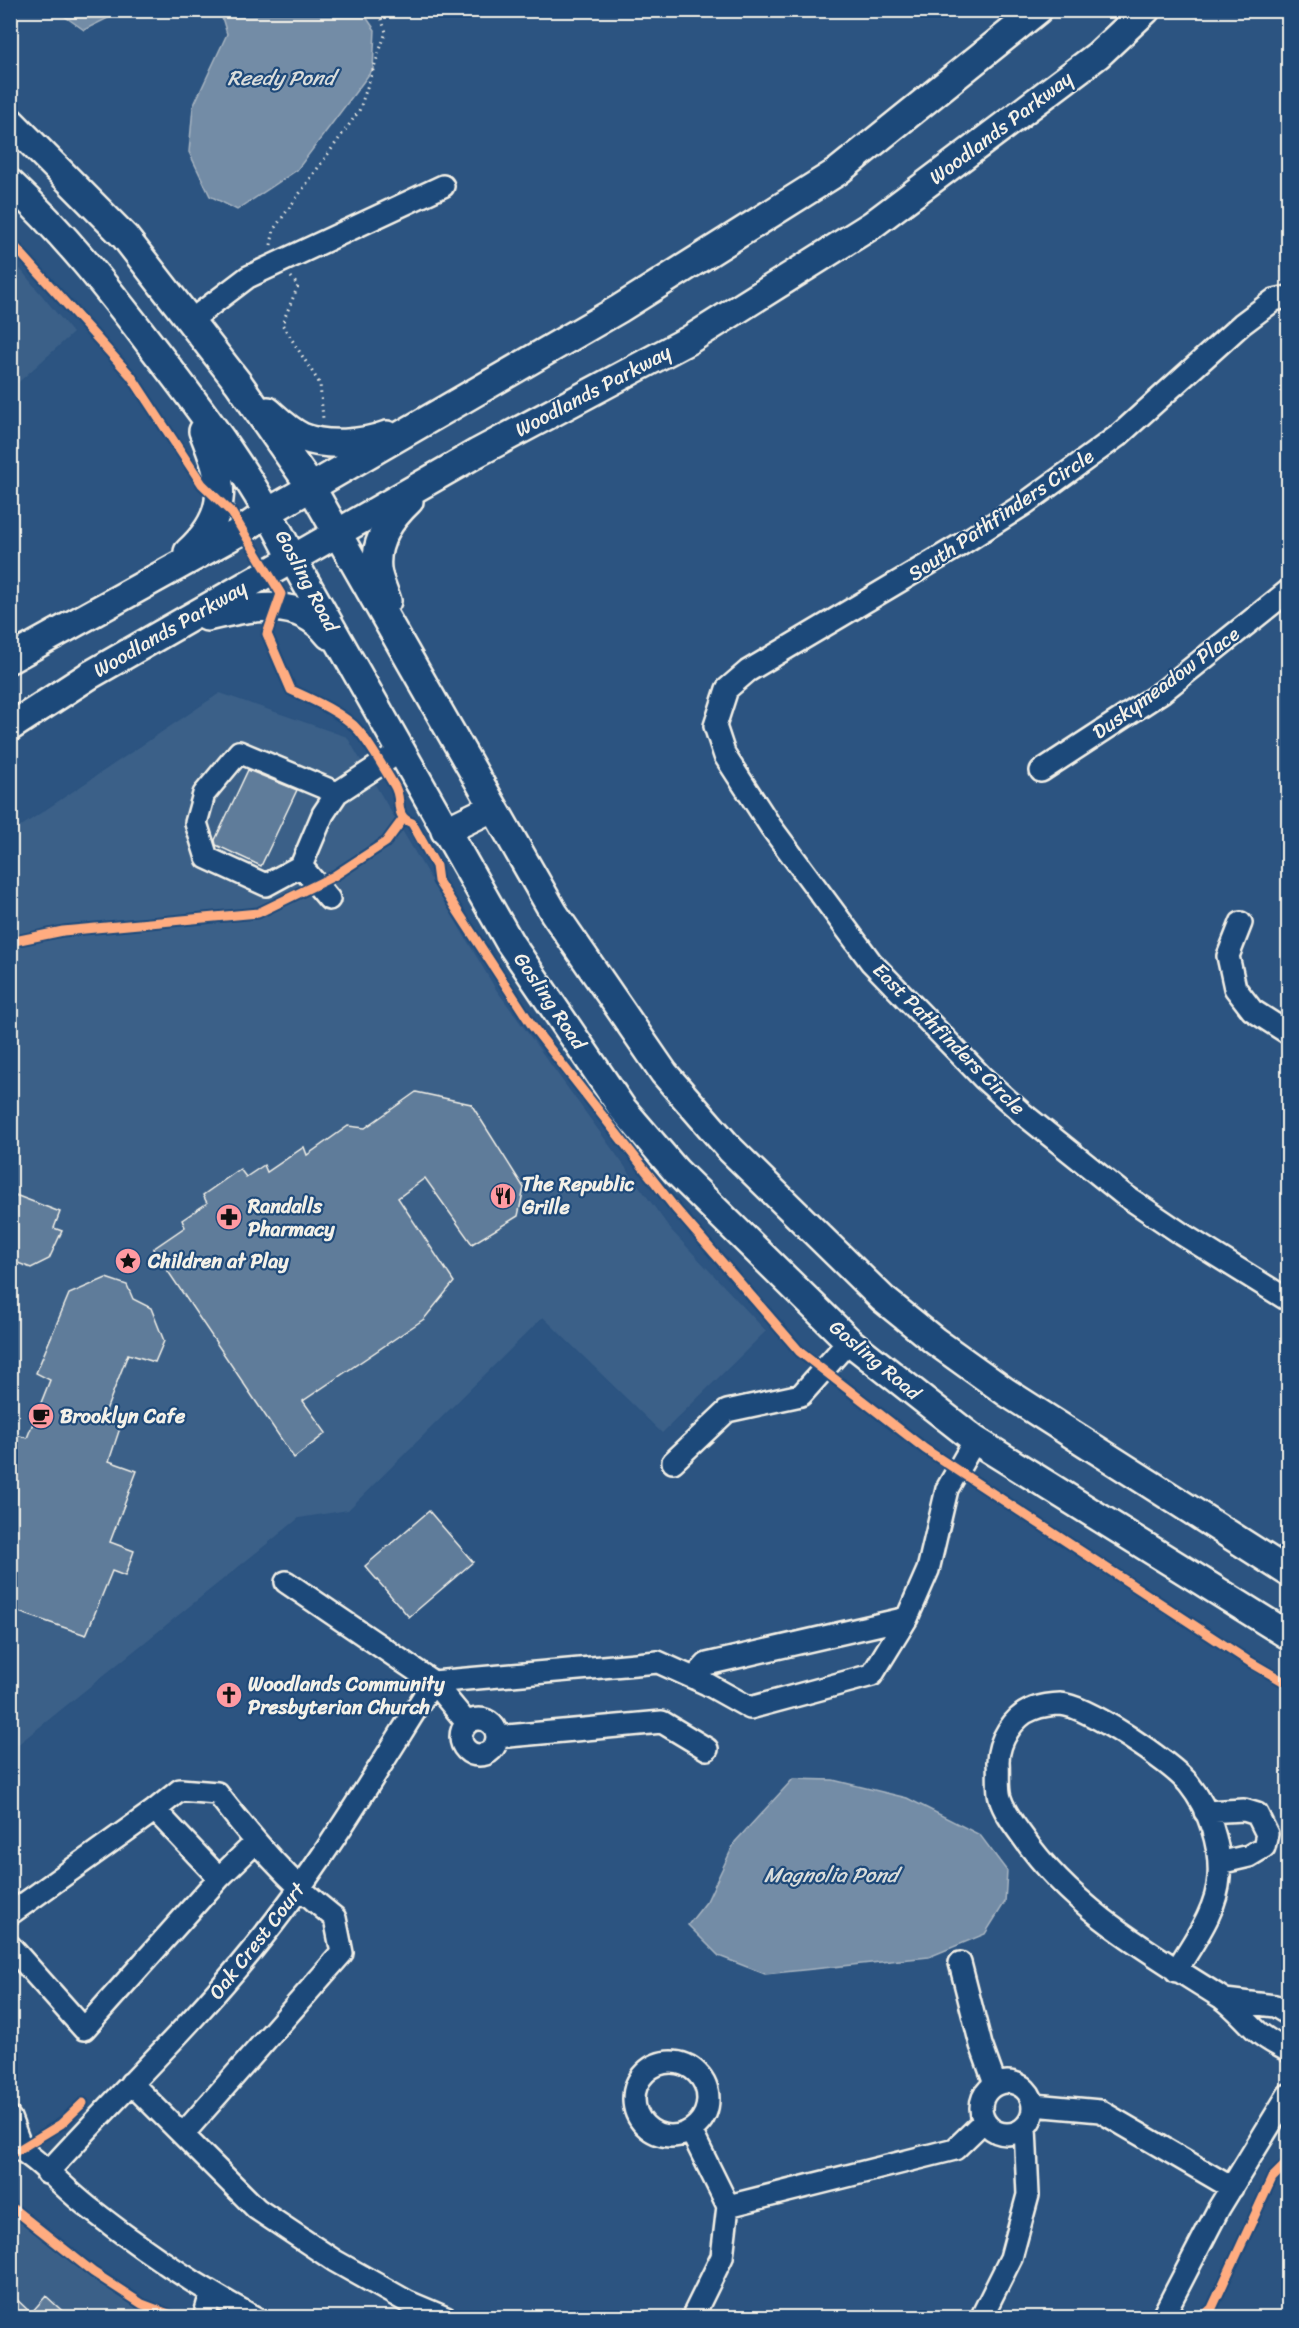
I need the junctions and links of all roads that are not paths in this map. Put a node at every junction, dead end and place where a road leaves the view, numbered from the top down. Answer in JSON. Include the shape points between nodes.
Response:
{"nodes":[{"id":1,"x":1038,"y":10,"type":"edge"},
{"id":2,"x":1146,"y":10,"type":"edge"},
{"id":3,"x":10,"y":121,"type":"edge"},
{"id":4,"x":10,"y":183,"type":"edge"},
{"id":5,"x":443,"y":186,"type":"dead end"},
{"id":6,"x":1288,"y":297,"type":"edge"},
{"id":7,"x":190,"y":321,"type":"junction"},
{"id":8,"x":239,"y":384,"type":"junction"},
{"id":9,"x":188,"y":393,"type":"junction"},
{"id":10,"x":419,"y":424,"type":"junction"},
{"id":11,"x":432,"y":479,"type":"junction"},
{"id":12,"x":311,"y":487,"type":"junction"},
{"id":13,"x":270,"y":511,"type":"junction"},
{"id":14,"x":336,"y":535,"type":"junction"},
{"id":15,"x":293,"y":560,"type":"junction"},
{"id":16,"x":167,"y":571,"type":"junction"},
{"id":17,"x":1288,"y":591,"type":"edge"},
{"id":18,"x":180,"y":624,"type":"junction"},
{"id":19,"x":403,"y":651,"type":"junction"},
{"id":20,"x":10,"y":659,"type":"edge"},
{"id":21,"x":352,"y":664,"type":"junction"},
{"id":22,"x":715,"y":726,"type":"joint"},
{"id":23,"x":10,"y":727,"type":"edge"},
{"id":24,"x":401,"y":751,"type":"junction"},
{"id":25,"x":1041,"y":771,"type":"dead end"},
{"id":26,"x":337,"y":793,"type":"junction"},
{"id":27,"x":492,"y":808,"type":"junction"},
{"id":28,"x":445,"y":831,"type":"junction"},
{"id":29,"x":301,"y":866,"type":"junction"},
{"id":30,"x":329,"y":899,"type":"dead end"},
{"id":31,"x":1241,"y":923,"type":"dead end"},
{"id":32,"x":1288,"y":1033,"type":"edge"},
{"id":33,"x":1288,"y":1300,"type":"edge"},
{"id":34,"x":849,"y":1341,"type":"junction"},
{"id":35,"x":975,"y":1440,"type":"junction"},
{"id":36,"x":674,"y":1462,"type":"dead end"},
{"id":37,"x":1288,"y":1572,"type":"edge"},
{"id":38,"x":286,"y":1582,"type":"dead end"},
{"id":39,"x":907,"y":1618,"type":"junction"},
{"id":40,"x":1288,"y":1635,"type":"edge"},
{"id":41,"x":694,"y":1678,"type":"junction"},
{"id":42,"x":433,"y":1682,"type":"junction"},
{"id":43,"x":468,"y":1723,"type":"junction"},
{"id":44,"x":497,"y":1737,"type":"junction"},
{"id":45,"x":707,"y":1749,"type":"dead end"},
{"id":46,"x":155,"y":1810,"type":"junction"},
{"id":47,"x":1205,"y":1812,"type":"junction"},
{"id":48,"x":255,"y":1843,"type":"junction"},
{"id":49,"x":1219,"y":1863,"type":"junction"},
{"id":50,"x":219,"y":1878,"type":"junction"},
{"id":51,"x":298,"y":1890,"type":"junction"},
{"id":52,"x":10,"y":1914,"type":"edge"},
{"id":53,"x":10,"y":1946,"type":"edge"},
{"id":54,"x":960,"y":1963,"type":"dead end"},
{"id":55,"x":1176,"y":1971,"type":"junction"},
{"id":56,"x":1225,"y":2000,"type":"junction"},
{"id":57,"x":1288,"y":2014,"type":"edge"},
{"id":58,"x":1288,"y":2051,"type":"edge"},
{"id":59,"x":131,"y":2083,"type":"junction"},
{"id":60,"x":995,"y":2084,"type":"junction"},
{"id":61,"x":1288,"y":2095,"type":"edge"},
{"id":62,"x":1034,"y":2105,"type":"junction"},
{"id":63,"x":984,"y":2121,"type":"junction"},
{"id":64,"x":1025,"y":2127,"type":"junction"},
{"id":65,"x":691,"y":2131,"type":"dead end"},
{"id":66,"x":184,"y":2133,"type":"junction"},
{"id":67,"x":14,"y":2137,"type":"edge"},
{"id":68,"x":47,"y":2173,"type":"junction"},
{"id":69,"x":1232,"y":2188,"type":"junction"},
{"id":70,"x":728,"y":2206,"type":"junction"},
{"id":71,"x":211,"y":2293,"type":"junction"},
{"id":72,"x":204,"y":2318,"type":"edge"},
{"id":73,"x":256,"y":2318,"type":"edge"},
{"id":74,"x":446,"y":2318,"type":"edge"},
{"id":75,"x":692,"y":2318,"type":"edge"},
{"id":76,"x":981,"y":2318,"type":"edge"},
{"id":77,"x":1162,"y":2318,"type":"edge"}],
"edges":[{"from":1,"to":10,"type":"main road","via":[[837,172],[619,309]]},
{"from":2,"to":11,"type":"main road","name":"Woodlands Parkway","via":[[1098,55],[872,225],[689,340]]},
{"from":3,"to":7,"type":"main road","via":[[125,237]]},
{"from":4,"to":9,"type":"main road","name":"Gosling Road","via":[[91,267]]},
{"from":5,"to":7,"type":"street","via":[[248,277]]},
{"from":6,"to":22,"type":"street","name":"South Pathfinders Circle","via":[[1274,300],[1242,324],[1119,435],[1023,505],[748,671],[727,689]]},
{"from":7,"to":8,"type":"main road"},
{"from":8,"to":10,"type":"main road","via":[[285,427],[318,442],[377,439]]},
{"from":8,"to":12,"type":"main road"},
{"from":9,"to":13,"type":"main road","name":"Gosling Road"},
{"from":9,"to":16,"type":"main road","via":[[221,480],[221,502],[210,529]]},
{"from":10,"to":12,"type":"main road"},
{"from":11,"to":14,"type":"main road","name":"Woodlands Parkway"},
{"from":11,"to":19,"type":"main road","via":[[386,528],[379,548],[376,568]]},
{"from":12,"to":13,"type":"main road"},
{"from":12,"to":14,"type":"main road"},
{"from":13,"to":15,"type":"main road","name":"Gosling Road"},
{"from":13,"to":16,"type":"main road"},
{"from":14,"to":15,"type":"main road","name":"Woodlands Parkway"},
{"from":14,"to":19,"type":"main road"},
{"from":15,"to":18,"type":"main road","name":"Woodlands Parkway"},
{"from":15,"to":21,"type":"main road","name":"Gosling Road"},
{"from":16,"to":20,"type":"main road"},
{"from":17,"to":25,"type":"street","name":"Duskymeadow Place","via":[[1162,692]]},
{"from":18,"to":21,"type":"main road","via":[[246,609],[285,607],[304,613],[325,630]]},
{"from":18,"to":23,"type":"main road","name":"Woodlands Parkway","via":[[90,675]]},
{"from":19,"to":27,"type":"main road"},
{"from":21,"to":24,"type":"main road","name":"Gosling Road"},
{"from":22,"to":33,"type":"street","name":"East Pathfinders Circle","via":[[725,756],[738,777],[871,962],[983,1078],[1124,1194]]},
{"from":24,"to":26,"type":"street"},
{"from":24,"to":28,"type":"main road","name":"Gosling Road"},
{"from":26,"to":29,"type":"street","via":[[323,814]]},
{"from":26,"to":29,"type":"street","via":[[239,752],[204,794],[196,823],[207,858],[266,885]]},
{"from":27,"to":28,"type":"main road"},
{"from":27,"to":37,"type":"main road","via":[[554,913],[664,1073],[730,1149],[883,1299],[1006,1392]]},
{"from":28,"to":34,"type":"main road","name":"Gosling Road","via":[[510,943],[621,1108],[681,1176]]},
{"from":29,"to":30,"type":"street"},
{"from":31,"to":32,"type":"street","via":[[1228,956],[1235,988],[1252,1010]]},
{"from":34,"to":35,"type":"main road","name":"Gosling Road"},
{"from":34,"to":36,"type":"street","via":[[801,1395],[727,1411]]},
{"from":35,"to":39,"type":"street","via":[[946,1489],[928,1570]]},
{"from":35,"to":40,"type":"main road","name":"Gosling Road"},
{"from":38,"to":42,"type":"street"},
{"from":39,"to":41,"type":"street","via":[[707,1664]]},
{"from":39,"to":41,"type":"street","via":[[872,1675],[750,1708]]},
{"from":41,"to":42,"type":"street","via":[[658,1662]]},
{"from":42,"to":43,"type":"street"},
{"from":42,"to":51,"type":"street","name":"Oak Crest Court"},
{"from":43,"to":44,"type":"street","via":[[478,1719],[489,1722]]},
{"from":43,"to":44,"type":"street","via":[[461,1739],[471,1753],[488,1752]]},
{"from":44,"to":45,"type":"street","via":[[663,1722]]},
{"from":46,"to":48,"type":"street","via":[[180,1790],[217,1793]]},
{"from":46,"to":50,"type":"street"},
{"from":46,"to":52,"type":"street"},
{"from":47,"to":49,"type":"street","via":[[1216,1840]]},
{"from":47,"to":49,"type":"street","via":[[1244,1810],[1257,1814],[1267,1834],[1264,1846],[1249,1856]]},
{"from":47,"to":55,"type":"street","via":[[1189,1784],[1162,1760],[1093,1714],[1061,1704],[1032,1709],[1011,1726],[998,1750],[1000,1798],[1044,1865],[1089,1910]]},
{"from":48,"to":50,"type":"street"},
{"from":48,"to":51,"type":"street"},
{"from":49,"to":55,"type":"street","via":[[1219,1880],[1208,1918]]},
{"from":50,"to":53,"type":"street","via":[[84,2030]]},
{"from":51,"to":59,"type":"street","name":"Oak Crest Court","via":[[205,2006]]},
{"from":51,"to":66,"type":"street","via":[[335,1918],[342,1953]]},
{"from":54,"to":60,"type":"street"},
{"from":55,"to":56,"type":"street"},
{"from":56,"to":57,"type":"street","via":[[1275,2006]]},
{"from":56,"to":58,"type":"street","via":[[1259,2033]]},
{"from":59,"to":66,"type":"street"},
{"from":59,"to":68,"type":"street","name":"Oak Crest Court"},
{"from":60,"to":62,"type":"street","via":[[1020,2084],[1027,2089]]},
{"from":60,"to":63,"type":"street","via":[[983,2096]]},
{"from":61,"to":69,"type":"street"},
{"from":62,"to":64,"type":"street"},
{"from":62,"to":69,"type":"street","via":[[1100,2111]]},
{"from":63,"to":64,"type":"street","via":[[998,2133]]},
{"from":63,"to":70,"type":"street","via":[[955,2148]]},
{"from":64,"to":76,"type":"street","via":[[1028,2195],[1011,2258]]},
{"from":65,"to":70,"type":"street"},
{"from":66,"to":74,"type":"street","via":[[257,2209],[335,2261],[408,2302]]},
{"from":67,"to":68,"type":"street"},
{"from":68,"to":71,"type":"street","via":[[112,2226]]},
{"from":69,"to":77,"type":"street"},
{"from":70,"to":75,"type":"street","via":[[722,2256]]},
{"from":71,"to":72,"type":"street"},
{"from":71,"to":73,"type":"street"}]}
